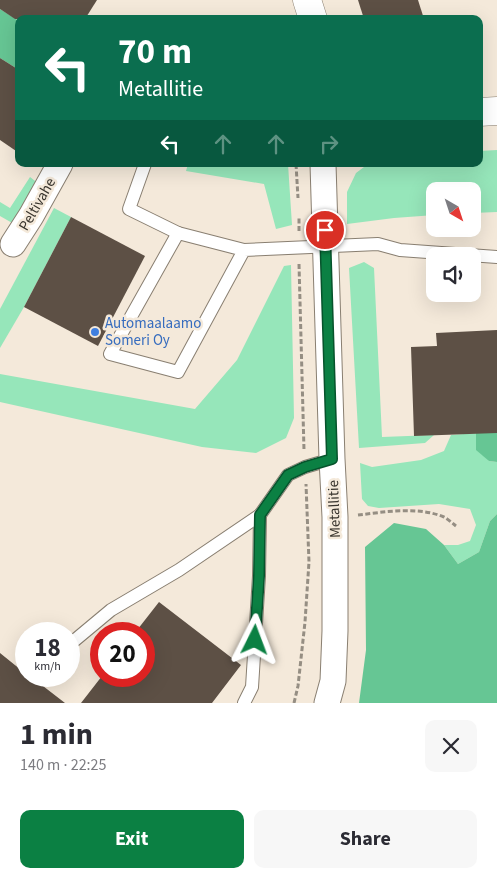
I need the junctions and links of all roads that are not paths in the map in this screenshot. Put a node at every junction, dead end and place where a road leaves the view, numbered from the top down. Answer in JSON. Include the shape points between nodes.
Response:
{"nodes":[{"id":1,"x":307,"y":0,"type":"edge"},
{"id":2,"x":312,"y":15,"type":"edge"},
{"id":3,"x":497,"y":111,"type":"edge"},
{"id":4,"x":483,"y":112,"type":"edge"},
{"id":5,"x":58,"y":167,"type":"edge"},
{"id":6,"x":144,"y":167,"type":"edge"},
{"id":7,"x":323,"y":167,"type":"edge"},
{"id":8,"x":178,"y":233,"type":"junction"},
{"id":9,"x":13,"y":244,"type":"dead end"},
{"id":10,"x":326,"y":247,"type":"junction"},
{"id":11,"x":244,"y":250,"type":"junction"},
{"id":12,"x":497,"y":257,"type":"edge"},
{"id":13,"x":332,"y":459,"type":"junction"},
{"id":14,"x":260,"y":515,"type":"junction"},
{"id":15,"x":80,"y":635,"type":"edge"},
{"id":16,"x":244,"y":703,"type":"edge"},
{"id":17,"x":327,"y":703,"type":"edge"}],
"edges":[{"from":1,"to":2,"type":"main road"},
{"from":3,"to":4,"type":"main road"},
{"from":5,"to":9,"type":"street","name":"Peltivahe"},
{"from":6,"to":8,"type":"lane","via":[[129,209]]},
{"from":7,"to":10,"type":"street","name":"Metallitie"},
{"from":8,"to":11,"type":"lane"},
{"from":8,"to":11,"type":"lane","via":[[110,354],[178,372]]},
{"from":10,"to":11,"type":"lane"},
{"from":10,"to":12,"type":"lane","via":[[378,244],[400,250]]},
{"from":10,"to":13,"type":"street","name":"Metallitie"},
{"from":13,"to":14,"type":"lane","via":[[288,475]]},
{"from":13,"to":17,"type":"street","name":"Metallitie","via":[[335,631],[333,681]]},
{"from":14,"to":15,"type":"lane","via":[[179,570],[111,610]]},
{"from":14,"to":16,"type":"lane","via":[[252,687]]}]}
